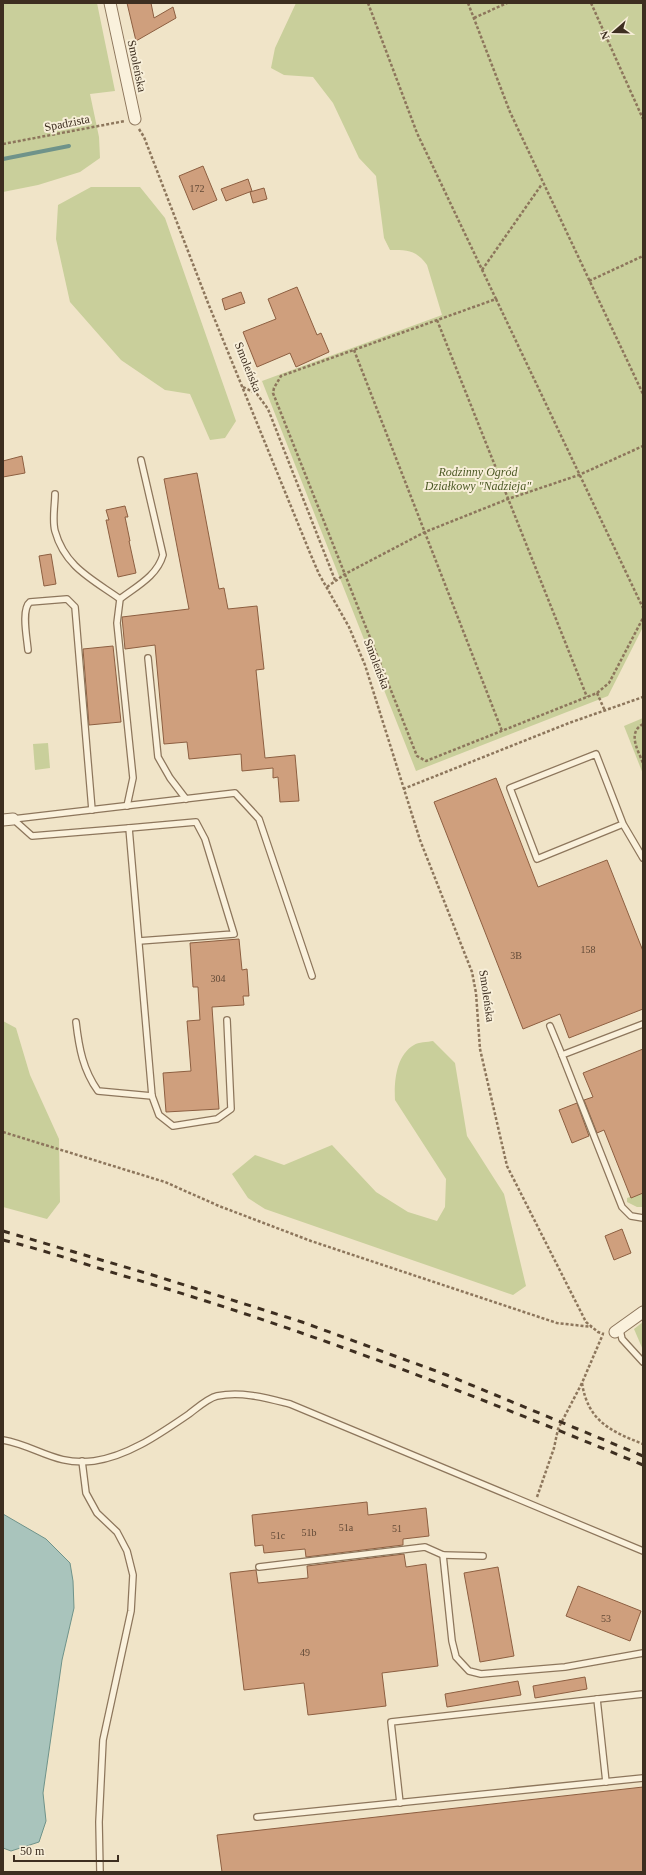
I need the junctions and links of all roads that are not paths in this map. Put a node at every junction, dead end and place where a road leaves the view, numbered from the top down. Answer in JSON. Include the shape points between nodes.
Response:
{"nodes":[{"id":1,"x":110,"y":3,"type":"edge"},
{"id":2,"x":135,"y":119,"type":"road end"},
{"id":3,"x":141,"y":460,"type":"dead end"},
{"id":4,"x":55,"y":494,"type":"dead end"},
{"id":5,"x":120,"y":599,"type":"junction"},
{"id":6,"x":28,"y":650,"type":"dead end"},
{"id":7,"x":148,"y":658,"type":"dead end"},
{"id":8,"x":186,"y":799,"type":"junction"},
{"id":9,"x":127,"y":806,"type":"junction"},
{"id":10,"x":92,"y":810,"type":"junction"},
{"id":11,"x":8,"y":820,"type":"edge"},
{"id":12,"x":623,"y":824,"type":"junction"},
{"id":13,"x":129,"y":828,"type":"junction"},
{"id":14,"x":643,"y":858,"type":"edge"},
{"id":15,"x":139,"y":941,"type":"junction"},
{"id":16,"x":312,"y":976,"type":"dead end"},
{"id":17,"x":227,"y":1020,"type":"dead end"},
{"id":18,"x":76,"y":1022,"type":"dead end"},
{"id":19,"x":643,"y":1024,"type":"edge"},
{"id":20,"x":550,"y":1026,"type":"dead end"},
{"id":21,"x":562,"y":1055,"type":"junction"},
{"id":22,"x":152,"y":1096,"type":"junction"},
{"id":23,"x":643,"y":1218,"type":"edge"},
{"id":24,"x":643,"y":1312,"type":"edge"},
{"id":25,"x":618,"y":1331,"type":"joint"},
{"id":26,"x":643,"y":1362,"type":"edge"},
{"id":27,"x":3,"y":1440,"type":"edge"},
{"id":28,"x":82,"y":1462,"type":"junction"},
{"id":29,"x":643,"y":1551,"type":"edge"},
{"id":30,"x":443,"y":1555,"type":"junction"},
{"id":31,"x":483,"y":1556,"type":"dead end"},
{"id":32,"x":259,"y":1567,"type":"dead end"},
{"id":33,"x":643,"y":1653,"type":"edge"},
{"id":34,"x":643,"y":1694,"type":"edge"},
{"id":35,"x":597,"y":1699,"type":"junction"},
{"id":36,"x":643,"y":1778,"type":"edge"},
{"id":37,"x":606,"y":1782,"type":"junction"},
{"id":38,"x":400,"y":1803,"type":"junction"},
{"id":39,"x":257,"y":1817,"type":"dead end"},
{"id":40,"x":100,"y":1872,"type":"edge"}],
"edges":[{"from":1,"to":2,"type":"street","name":"Smoleńska"},
{"from":3,"to":5,"type":"lane","via":[[163,555],[155,573]]},
{"from":4,"to":5,"type":"lane","via":[[55,530],[63,552],[74,567]]},
{"from":5,"to":9,"type":"lane","via":[[116,623],[133,778]]},
{"from":6,"to":10,"type":"lane","via":[[25,615],[28,604],[67,599],[72,602],[75,607]]},
{"from":7,"to":8,"type":"lane","via":[[158,757]]},
{"from":8,"to":9,"type":"lane"},
{"from":8,"to":16,"type":"lane","via":[[235,793],[259,819]]},
{"from":9,"to":10,"type":"lane"},
{"from":10,"to":11,"type":"lane"},
{"from":11,"to":13,"type":"lane","via":[[32,836]]},
{"from":12,"to":12,"type":"lane","via":[[596,754],[510,788],[537,858]]},
{"from":12,"to":14,"type":"lane"},
{"from":13,"to":15,"type":"lane"},
{"from":13,"to":15,"type":"lane","via":[[196,822],[205,839],[234,934]]},
{"from":15,"to":22,"type":"lane"},
{"from":17,"to":22,"type":"lane","via":[[231,1108],[217,1120],[172,1126],[159,1115]]},
{"from":18,"to":22,"type":"lane","via":[[79,1051],[89,1079],[98,1091]]},
{"from":19,"to":21,"type":"lane"},
{"from":20,"to":21,"type":"lane"},
{"from":21,"to":23,"type":"lane","via":[[622,1207],[631,1216]]},
{"from":24,"to":25,"type":"street"},
{"from":25,"to":26,"type":"lane"},
{"from":27,"to":28,"type":"lane","via":[[17,1442],[52,1458]]},
{"from":28,"to":29,"type":"lane","via":[[95,1461],[133,1448],[216,1396],[244,1394],[290,1404]]},
{"from":28,"to":40,"type":"lane","via":[[86,1493],[97,1513],[117,1532],[127,1551],[133,1575],[131,1611],[103,1740],[99,1822]]},
{"from":30,"to":31,"type":"lane"},
{"from":30,"to":32,"type":"lane","via":[[425,1547]]},
{"from":30,"to":33,"type":"lane","via":[[452,1641],[456,1657],[469,1671],[481,1674],[514,1673]]},
{"from":34,"to":35,"type":"lane"},
{"from":35,"to":37,"type":"lane"},
{"from":35,"to":38,"type":"lane","via":[[391,1722]]},
{"from":36,"to":37,"type":"lane"},
{"from":37,"to":38,"type":"lane"},
{"from":38,"to":39,"type":"lane"}]}
